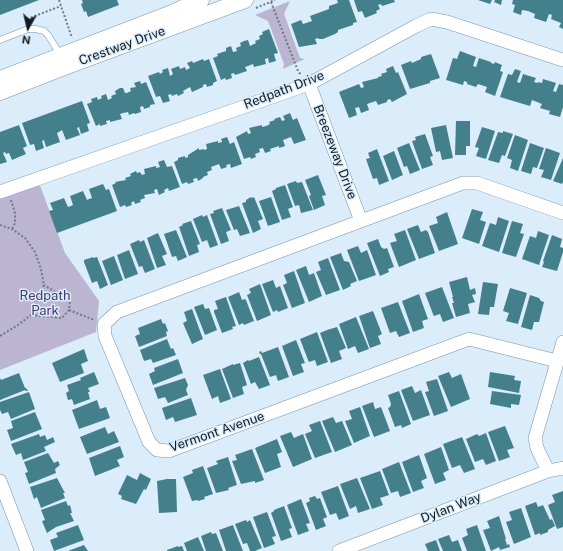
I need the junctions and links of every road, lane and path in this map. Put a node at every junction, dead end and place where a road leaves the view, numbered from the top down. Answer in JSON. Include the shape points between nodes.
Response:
{"nodes":[{"id":1,"x":59,"y":0,"type":"edge"},
{"id":2,"x":199,"y":0,"type":"edge"},
{"id":3,"x":244,"y":0,"type":"edge"},
{"id":4,"x":271,"y":2,"type":"dead end"},
{"id":5,"x":61,"y":6,"type":"junction"},
{"id":6,"x":26,"y":19,"type":"dead end"},
{"id":7,"x":0,"y":40,"type":"edge"},
{"id":8,"x":72,"y":41,"type":"dead end"},
{"id":9,"x":563,"y":60,"type":"edge"},
{"id":10,"x":64,"y":61,"type":"junction"},
{"id":11,"x":0,"y":79,"type":"edge"},
{"id":12,"x":309,"y":84,"type":"junction"},
{"id":13,"x":0,"y":92,"type":"edge"},
{"id":14,"x":4,"y":191,"type":"edge"},
{"id":15,"x":563,"y":213,"type":"edge"},
{"id":16,"x":362,"y":221,"type":"junction"},
{"id":17,"x":0,"y":225,"type":"edge"},
{"id":18,"x":12,"y":229,"type":"junction"},
{"id":19,"x":44,"y":285,"type":"junction"},
{"id":20,"x":69,"y":310,"type":"junction"},
{"id":21,"x":31,"y":315,"type":"junction"},
{"id":22,"x":104,"y":324,"type":"junction"},
{"id":23,"x":0,"y":336,"type":"edge"},
{"id":24,"x":563,"y":342,"type":"edge"},
{"id":25,"x":557,"y":361,"type":"junction"},
{"id":26,"x":563,"y":468,"type":"edge"},
{"id":27,"x":548,"y":471,"type":"junction"},
{"id":28,"x":0,"y":481,"type":"edge"},
{"id":29,"x":27,"y":551,"type":"edge"},
{"id":30,"x":339,"y":551,"type":"edge"}],
"edges":[{"from":1,"to":5,"type":"path"},
{"from":2,"to":10,"type":"street","name":"Crestway Drive"},
{"from":3,"to":10,"type":"street","name":"Crestway Drive"},
{"from":4,"to":12,"type":"path","via":[[298,71]]},
{"from":5,"to":6,"type":"path"},
{"from":5,"to":8,"type":"path"},
{"from":7,"to":10,"type":"lane","via":[[28,29],[44,31]]},
{"from":9,"to":12,"type":"street","name":"Redpath Drive","via":[[432,19]]},
{"from":10,"to":11,"type":"street","name":"Crestway Drive"},
{"from":10,"to":13,"type":"street","name":"Crestway Drive"},
{"from":12,"to":14,"type":"street","name":"Redpath Drive"},
{"from":12,"to":16,"type":"street","name":"Breezeway Drive"},
{"from":14,"to":18,"type":"path","via":[[15,213]]},
{"from":15,"to":16,"type":"street","via":[[477,183],[463,183]]},
{"from":16,"to":22,"type":"street","via":[[117,312]]},
{"from":17,"to":18,"type":"path"},
{"from":18,"to":19,"type":"path","via":[[25,238],[36,252]]},
{"from":19,"to":20,"type":"path","via":[[70,301]]},
{"from":19,"to":21,"type":"path"},
{"from":20,"to":21,"type":"path","via":[[62,318]]},
{"from":20,"to":22,"type":"path"},
{"from":21,"to":23,"type":"path"},
{"from":22,"to":25,"type":"street","name":"Vermont Avenue","via":[[105,336],[149,442],[157,450],[168,451],[469,339]]},
{"from":24,"to":25,"type":"street"},
{"from":25,"to":27,"type":"street","via":[[535,438]]},
{"from":26,"to":27,"type":"street","name":"Dylan Way"},
{"from":27,"to":30,"type":"street","name":"Dylan Way"},
{"from":28,"to":29,"type":"street"}]}
